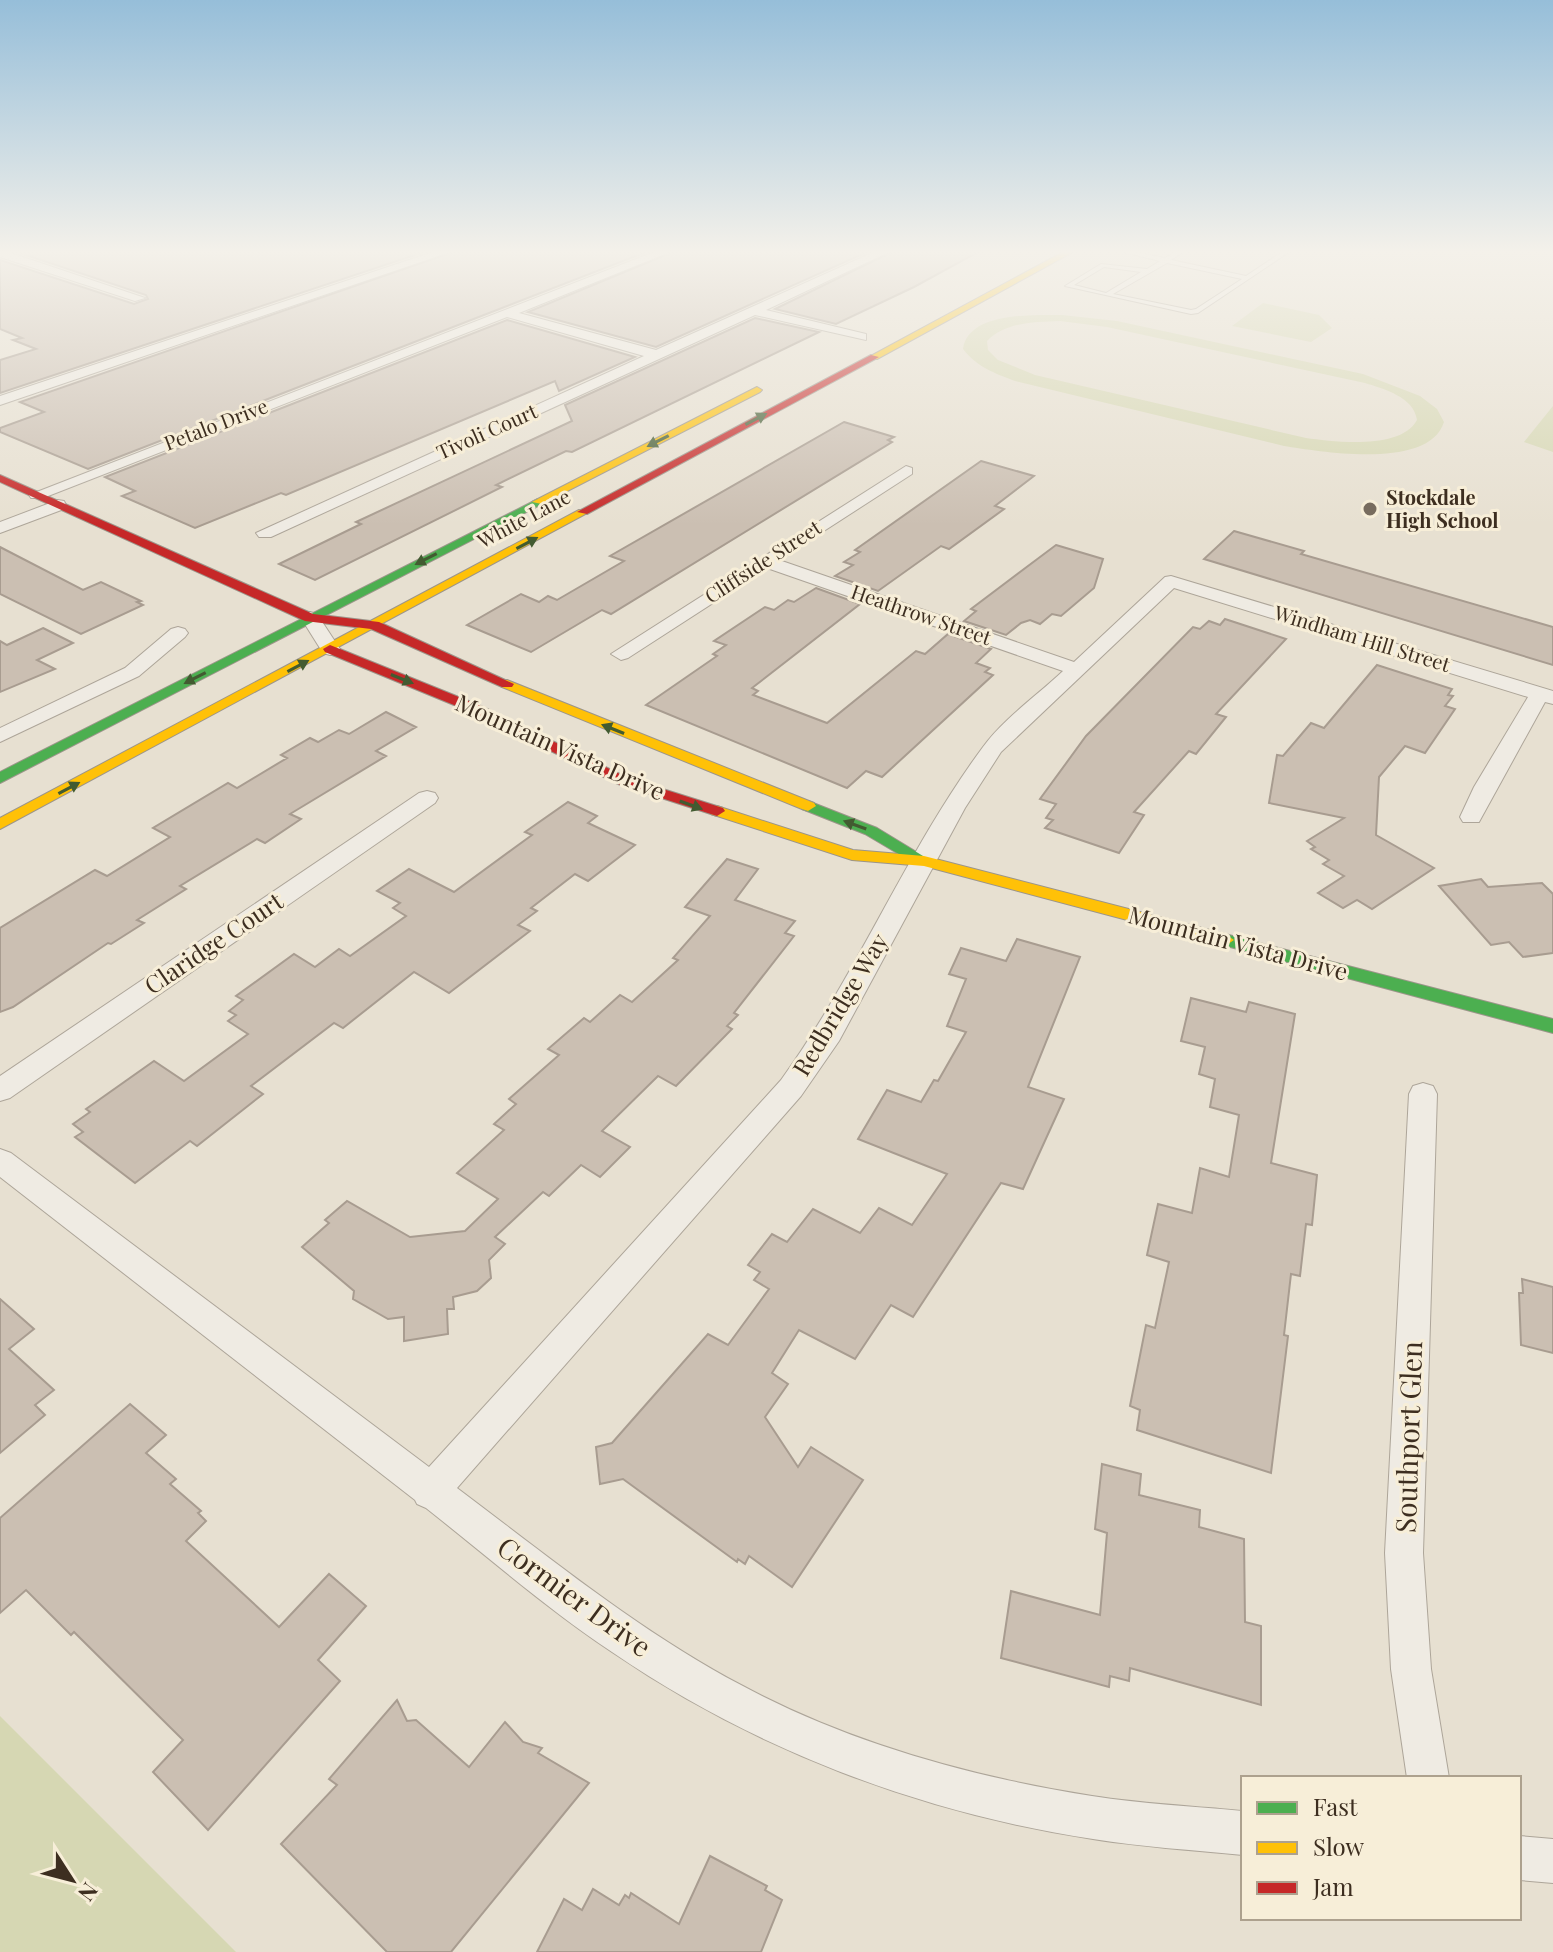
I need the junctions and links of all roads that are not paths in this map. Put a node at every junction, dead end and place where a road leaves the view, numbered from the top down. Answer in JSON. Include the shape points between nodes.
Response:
{"nodes":[{"id":1,"x":173,"y":343,"type":"edge"},
{"id":2,"x":428,"y":343,"type":"edge"},
{"id":3,"x":614,"y":343,"type":"edge"},
{"id":4,"x":683,"y":343,"type":"edge"},
{"id":5,"x":848,"y":343,"type":"edge"},
{"id":6,"x":871,"y":343,"type":"edge"},
{"id":7,"x":898,"y":343,"type":"edge"},
{"id":8,"x":833,"y":351,"type":"dead end"},
{"id":9,"x":657,"y":355,"type":"junction"},
{"id":10,"x":836,"y":376,"type":"junction"},
{"id":11,"x":777,"y":379,"type":"dead end"},
{"id":12,"x":0,"y":401,"type":"edge"},
{"id":13,"x":906,"y":471,"type":"dead end"},
{"id":14,"x":0,"y":478,"type":"edge"},
{"id":15,"x":37,"y":495,"type":"junction"},
{"id":16,"x":58,"y":505,"type":"junction"},
{"id":17,"x":0,"y":528,"type":"edge"},
{"id":18,"x":265,"y":533,"type":"dead end"},
{"id":19,"x":765,"y":561,"type":"junction"},
{"id":20,"x":1171,"y":581,"type":"joint"},
{"id":21,"x":310,"y":618,"type":"junction"},
{"id":22,"x":374,"y":625,"type":"junction"},
{"id":23,"x":178,"y":633,"type":"dead end"},
{"id":24,"x":330,"y":649,"type":"junction"},
{"id":25,"x":621,"y":654,"type":"dead end"},
{"id":26,"x":1076,"y":669,"type":"junction"},
{"id":27,"x":1547,"y":696,"type":"edge"},
{"id":28,"x":0,"y":736,"type":"edge"},
{"id":29,"x":0,"y":778,"type":"edge"},
{"id":30,"x":427,"y":798,"type":"dead end"},
{"id":31,"x":1471,"y":817,"type":"dead end"},
{"id":32,"x":0,"y":824,"type":"edge"},
{"id":33,"x":924,"y":861,"type":"junction"},
{"id":34,"x":1553,"y":1026,"type":"edge"},
{"id":35,"x":0,"y":1090,"type":"edge"},
{"id":36,"x":1423,"y":1094,"type":"dead end"},
{"id":37,"x":0,"y":1161,"type":"edge"},
{"id":38,"x":430,"y":1492,"type":"junction"},
{"id":39,"x":1428,"y":1776,"type":"edge"},
{"id":40,"x":1241,"y":1833,"type":"edge"},
{"id":41,"x":1521,"y":1858,"type":"edge"},
{"id":42,"x":1553,"y":1861,"type":"edge"}],
"edges":[{"from":1,"to":12,"type":"street"},
{"from":2,"to":15,"type":"street","name":"Petalo Drive"},
{"from":3,"to":9,"type":"street"},
{"from":4,"to":9,"type":"street","name":"Tivoli Court"},
{"from":5,"to":8,"type":"main road"},
{"from":6,"to":10,"type":"main road","via":[[833,366]]},
{"from":7,"to":10,"type":"main road","name":"White Lane"},
{"from":9,"to":18,"type":"street","name":"Tivoli Court"},
{"from":22,"to":10,"type":"main road","name":"White Lane","one_way":true},
{"from":11,"to":21,"type":"main road","name":"White Lane","one_way":true},
{"from":13,"to":19,"type":"street","name":"Cliffside Street"},
{"from":14,"to":15,"type":"main road","name":"Mountain Vista Drive"},
{"from":15,"to":16,"type":"main road","name":"Mountain Vista Drive"},
{"from":16,"to":17,"type":"street"},
{"from":16,"to":21,"type":"main road","name":"Mountain Vista Drive"},
{"from":19,"to":25,"type":"street","name":"Cliffside Street"},
{"from":19,"to":26,"type":"street","name":"Heathrow Street"},
{"from":20,"to":26,"type":"street","name":"Redbridge Way"},
{"from":20,"to":27,"type":"street","name":"Windham Hill Street"},
{"from":21,"to":22,"type":"main road","name":"Mountain Vista Drive"},
{"from":21,"to":24,"type":"street"},
{"from":21,"to":29,"type":"main road","name":"White Lane","one_way":true},
{"from":22,"to":24,"type":"main road","name":"White Lane"},
{"from":33,"to":22,"type":"main road","name":"Mountain Vista Drive","one_way":true,"via":[[871,831],[552,704]]},
{"from":23,"to":28,"type":"street","via":[[132,672]]},
{"from":32,"to":24,"type":"main road","name":"White Lane","one_way":true},
{"from":24,"to":33,"type":"main road","name":"Mountain Vista Drive","one_way":true,"via":[[476,709],[638,786],[852,855]]},
{"from":26,"to":33,"type":"street","name":"Redbridge Way","via":[[993,748]]},
{"from":27,"to":31,"type":"street","via":[[1485,787]]},
{"from":30,"to":35,"type":"street","name":"Claridge Court"},
{"from":33,"to":34,"type":"main road","name":"Mountain Vista Drive"},
{"from":33,"to":38,"type":"street","name":"Redbridge Way","via":[[829,1034],[791,1088]]},
{"from":36,"to":39,"type":"street","name":"Southport Glen","via":[[1404,1553],[1411,1669]]},
{"from":37,"to":38,"type":"street","name":"Cormier Drive"},
{"from":38,"to":40,"type":"street","name":"Cormier Drive","via":[[625,1638],[727,1700],[841,1752],[964,1792],[1093,1818]]},
{"from":41,"to":42,"type":"street"}]}
